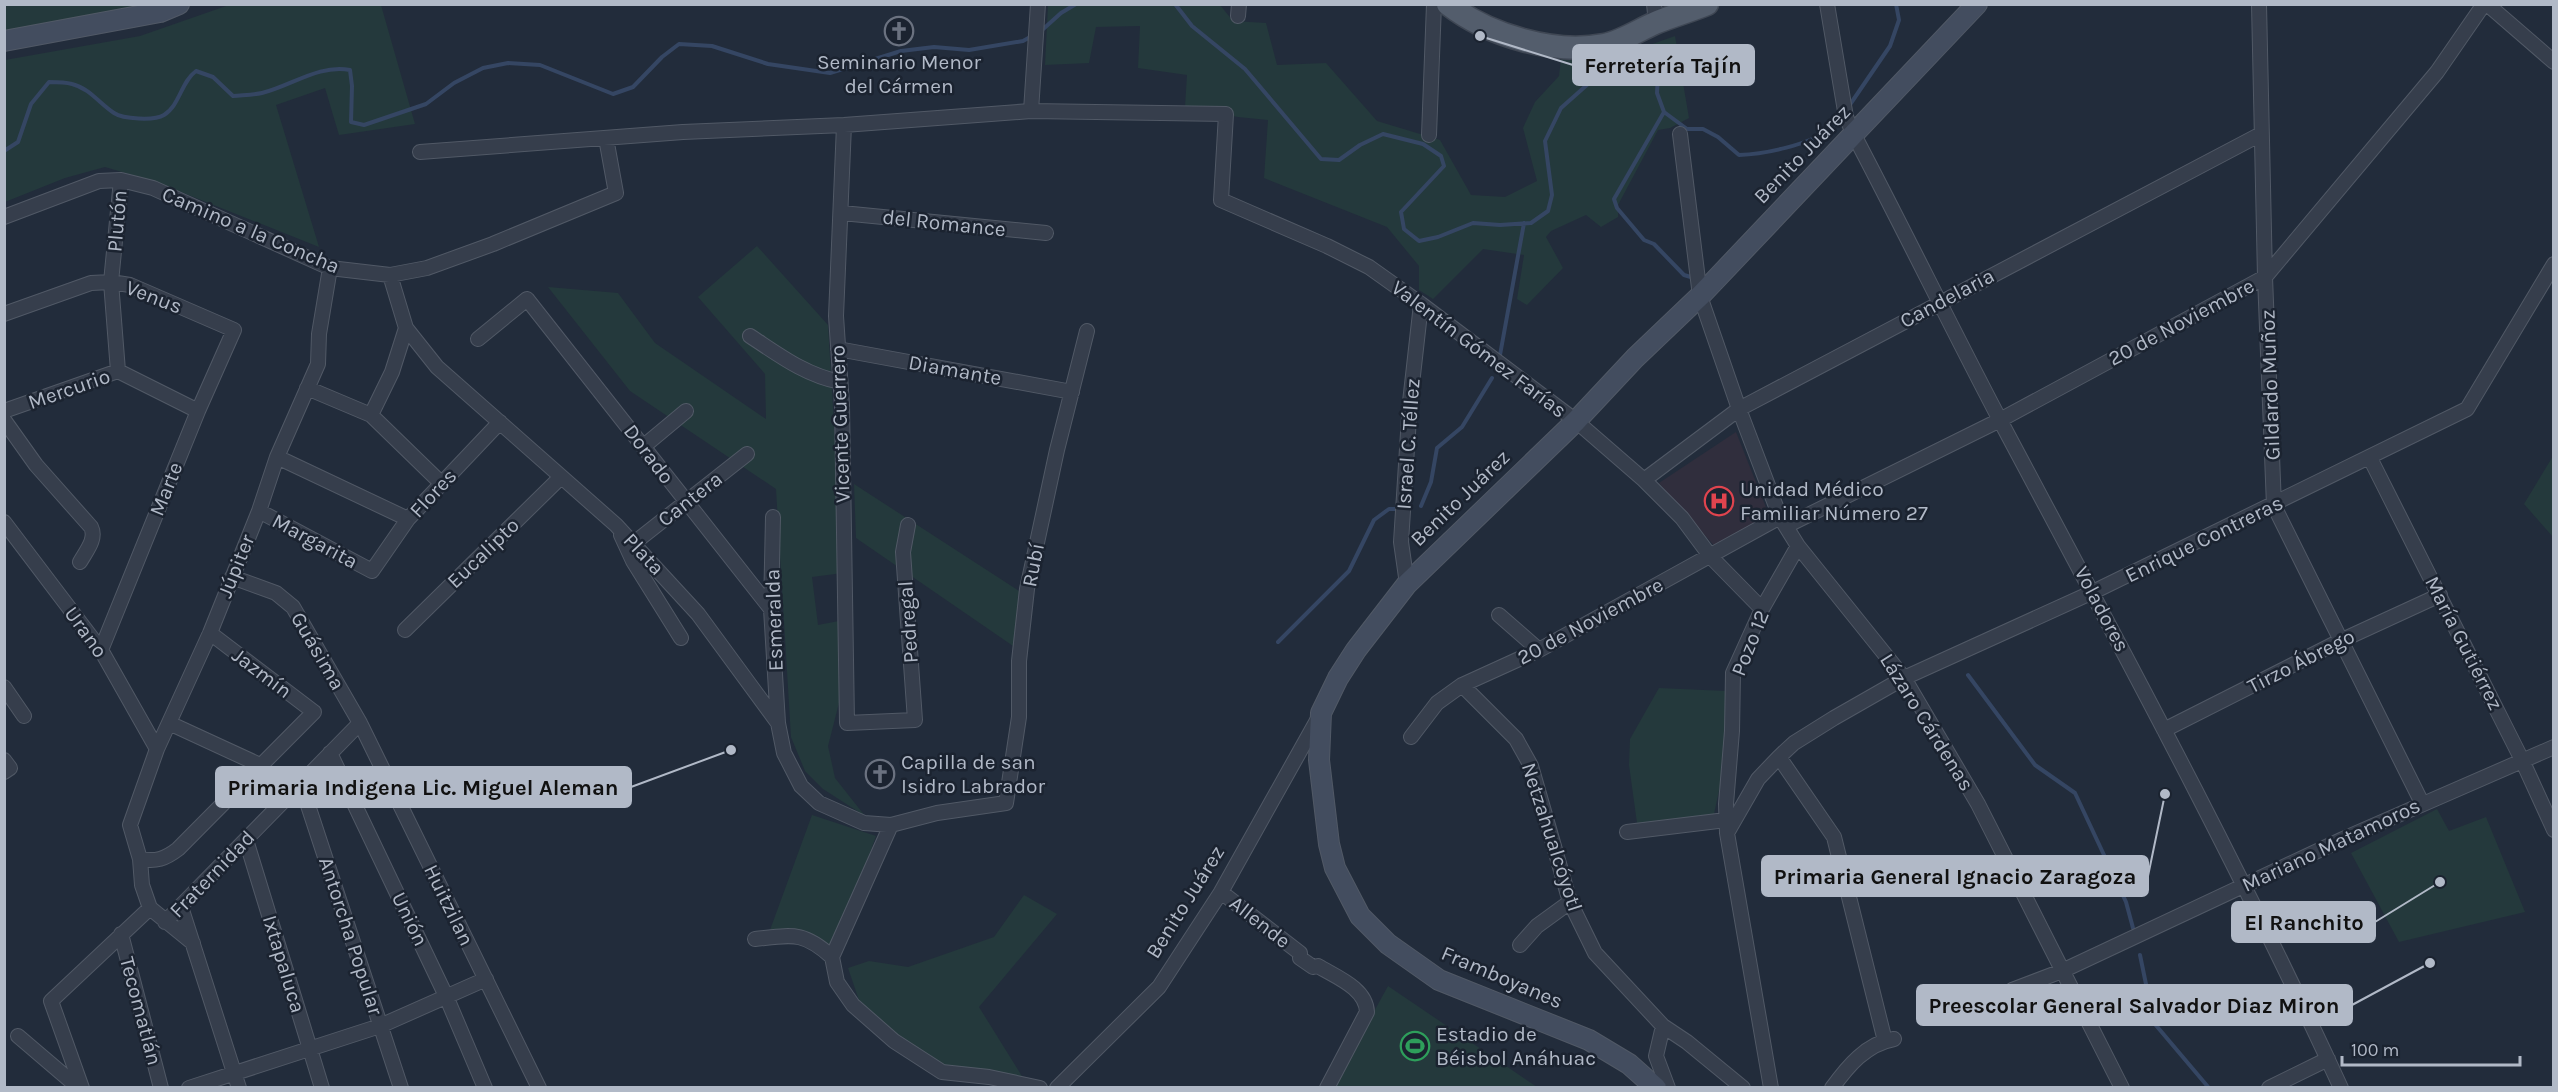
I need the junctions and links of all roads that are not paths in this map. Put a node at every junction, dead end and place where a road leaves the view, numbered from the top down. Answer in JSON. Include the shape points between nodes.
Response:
{"nodes":[{"id":1,"x":179,"y":4,"type":"edge"},
{"id":2,"x":1434,"y":4,"type":"edge"},
{"id":3,"x":1448,"y":4,"type":"edge"},
{"id":4,"x":1707,"y":4,"type":"edge"},
{"id":5,"x":1827,"y":4,"type":"edge"},
{"id":6,"x":1977,"y":4,"type":"edge"},
{"id":7,"x":2259,"y":4,"type":"edge"},
{"id":8,"x":2485,"y":4,"type":"edge"},
{"id":9,"x":1038,"y":10,"type":"edge"},
{"id":10,"x":1655,"y":14,"type":"edge"},
{"id":11,"x":4,"y":41,"type":"edge"},
{"id":12,"x":2553,"y":62,"type":"edge"},
{"id":13,"x":1031,"y":111,"type":"junction"},
{"id":14,"x":844,"y":125,"type":"junction"},
{"id":15,"x":1850,"y":126,"type":"junction"},
{"id":16,"x":1680,"y":134,"type":"dead end"},
{"id":17,"x":2261,"y":134,"type":"junction"},
{"id":18,"x":1429,"y":135,"type":"dead end"},
{"id":19,"x":606,"y":138,"type":"junction"},
{"id":20,"x":420,"y":152,"type":"dead end"},
{"id":21,"x":121,"y":180,"type":"junction"},
{"id":22,"x":842,"y":213,"type":"junction"},
{"id":23,"x":4,"y":217,"type":"edge"},
{"id":24,"x":1046,"y":233,"type":"dead end"},
{"id":25,"x":2553,"y":264,"type":"edge"},
{"id":26,"x":330,"y":268,"type":"junction"},
{"id":27,"x":390,"y":275,"type":"junction"},
{"id":28,"x":2265,"y":277,"type":"junction"},
{"id":29,"x":111,"y":282,"type":"junction"},
{"id":30,"x":1700,"y":296,"type":"junction"},
{"id":31,"x":1940,"y":301,"type":"junction"},
{"id":32,"x":1422,"y":304,"type":"junction"},
{"id":33,"x":4,"y":314,"type":"edge"},
{"id":34,"x":406,"y":328,"type":"junction"},
{"id":35,"x":234,"y":330,"type":"joint"},
{"id":36,"x":1087,"y":331,"type":"dead end"},
{"id":37,"x":750,"y":336,"type":"dead end"},
{"id":38,"x":478,"y":339,"type":"dead end"},
{"id":39,"x":838,"y":349,"type":"junction"},
{"id":40,"x":118,"y":371,"type":"junction"},
{"id":41,"x":840,"y":382,"type":"junction"},
{"id":42,"x":307,"y":388,"type":"junction"},
{"id":43,"x":1072,"y":392,"type":"junction"},
{"id":44,"x":1739,"y":409,"type":"junction"},
{"id":45,"x":4,"y":411,"type":"edge"},
{"id":46,"x":198,"y":411,"type":"junction"},
{"id":47,"x":686,"y":411,"type":"dead end"},
{"id":48,"x":371,"y":415,"type":"junction"},
{"id":49,"x":4,"y":420,"type":"edge"},
{"id":50,"x":2000,"y":420,"type":"junction"},
{"id":51,"x":1576,"y":421,"type":"junction"},
{"id":52,"x":500,"y":422,"type":"junction"},
{"id":53,"x":644,"y":446,"type":"junction"},
{"id":54,"x":747,"y":454,"type":"dead end"},
{"id":55,"x":277,"y":457,"type":"junction"},
{"id":56,"x":2370,"y":458,"type":"junction"},
{"id":57,"x":561,"y":477,"type":"junction"},
{"id":58,"x":1644,"y":480,"type":"junction"},
{"id":59,"x":441,"y":483,"type":"junction"},
{"id":60,"x":686,"y":502,"type":"junction"},
{"id":61,"x":2274,"y":506,"type":"junction"},
{"id":62,"x":259,"y":511,"type":"junction"},
{"id":63,"x":773,"y":517,"type":"dead end"},
{"id":64,"x":408,"y":519,"type":"junction"},
{"id":65,"x":4,"y":522,"type":"edge"},
{"id":66,"x":1783,"y":522,"type":"junction"},
{"id":67,"x":616,"y":525,"type":"junction"},
{"id":68,"x":908,"y":525,"type":"dead end"},
{"id":69,"x":634,"y":543,"type":"junction"},
{"id":70,"x":1798,"y":546,"type":"junction"},
{"id":71,"x":1711,"y":557,"type":"junction"},
{"id":72,"x":80,"y":562,"type":"dead end"},
{"id":73,"x":372,"y":571,"type":"joint"},
{"id":74,"x":232,"y":577,"type":"junction"},
{"id":75,"x":1407,"y":584,"type":"junction"},
{"id":76,"x":2093,"y":592,"type":"junction"},
{"id":77,"x":2440,"y":595,"type":"junction"},
{"id":78,"x":771,"y":609,"type":"junction"},
{"id":79,"x":1762,"y":609,"type":"junction"},
{"id":80,"x":1499,"y":615,"type":"dead end"},
{"id":81,"x":405,"y":630,"type":"dead end"},
{"id":82,"x":210,"y":633,"type":"junction"},
{"id":83,"x":681,"y":638,"type":"dead end"},
{"id":84,"x":2340,"y":641,"type":"junction"},
{"id":85,"x":101,"y":650,"type":"junction"},
{"id":86,"x":1539,"y":650,"type":"junction"},
{"id":87,"x":1904,"y":678,"type":"junction"},
{"id":88,"x":1462,"y":685,"type":"junction"},
{"id":89,"x":4,"y":687,"type":"edge"},
{"id":90,"x":1321,"y":713,"type":"junction"},
{"id":91,"x":24,"y":716,"type":"dead end"},
{"id":92,"x":915,"y":720,"type":"joint"},
{"id":93,"x":169,"y":723,"type":"junction"},
{"id":94,"x":360,"y":723,"type":"junction"},
{"id":95,"x":778,"y":723,"type":"junction"},
{"id":96,"x":2164,"y":730,"type":"junction"},
{"id":97,"x":1411,"y":737,"type":"dead end"},
{"id":98,"x":2553,"y":747,"type":"edge"},
{"id":99,"x":157,"y":749,"type":"junction"},
{"id":100,"x":330,"y":753,"type":"junction"},
{"id":101,"x":1779,"y":757,"type":"junction"},
{"id":102,"x":2522,"y":760,"type":"junction"},
{"id":103,"x":260,"y":765,"type":"junction"},
{"id":104,"x":301,"y":784,"type":"junction"},
{"id":105,"x":2422,"y":803,"type":"junction"},
{"id":106,"x":891,"y":825,"type":"junction"},
{"id":107,"x":1726,"y":826,"type":"junction"},
{"id":108,"x":2553,"y":830,"type":"edge"},
{"id":109,"x":1627,"y":832,"type":"dead end"},
{"id":110,"x":246,"y":840,"type":"junction"},
{"id":111,"x":140,"y":859,"type":"junction"},
{"id":112,"x":2243,"y":886,"type":"junction"},
{"id":113,"x":1221,"y":892,"type":"junction"},
{"id":114,"x":1570,"y":902,"type":"junction"},
{"id":115,"x":181,"y":907,"type":"junction"},
{"id":116,"x":150,"y":908,"type":"junction"},
{"id":117,"x":165,"y":922,"type":"junction"},
{"id":118,"x":122,"y":934,"type":"junction"},
{"id":119,"x":755,"y":939,"type":"dead end"},
{"id":120,"x":193,"y":943,"type":"junction"},
{"id":121,"x":1520,"y":945,"type":"dead end"},
{"id":122,"x":832,"y":957,"type":"junction"},
{"id":123,"x":2062,"y":971,"type":"junction"},
{"id":124,"x":486,"y":979,"type":"junction"},
{"id":125,"x":2012,"y":990,"type":"dead end"},
{"id":126,"x":446,"y":996,"type":"junction"},
{"id":127,"x":380,"y":1026,"type":"junction"},
{"id":128,"x":1664,"y":1026,"type":"junction"},
{"id":129,"x":18,"y":1036,"type":"dead end"},
{"id":130,"x":310,"y":1049,"type":"junction"},
{"id":131,"x":2328,"y":1059,"type":"junction"},
{"id":132,"x":234,"y":1073,"type":"junction"},
{"id":133,"x":80,"y":1088,"type":"edge"},
{"id":134,"x":161,"y":1088,"type":"edge"},
{"id":135,"x":189,"y":1088,"type":"edge"},
{"id":136,"x":239,"y":1088,"type":"edge"},
{"id":137,"x":322,"y":1088,"type":"edge"},
{"id":138,"x":401,"y":1088,"type":"edge"},
{"id":139,"x":485,"y":1088,"type":"edge"},
{"id":140,"x":539,"y":1088,"type":"edge"},
{"id":141,"x":1040,"y":1088,"type":"edge"},
{"id":142,"x":1057,"y":1088,"type":"edge"},
{"id":143,"x":1327,"y":1088,"type":"edge"},
{"id":144,"x":1656,"y":1088,"type":"edge"},
{"id":145,"x":1668,"y":1088,"type":"edge"},
{"id":146,"x":1743,"y":1088,"type":"edge"},
{"id":147,"x":1771,"y":1088,"type":"edge"},
{"id":148,"x":1832,"y":1088,"type":"edge"},
{"id":149,"x":2122,"y":1088,"type":"edge"},
{"id":150,"x":2269,"y":1088,"type":"edge"},
{"id":151,"x":2341,"y":1088,"type":"edge"}],
"edges":[{"from":1,"to":11,"type":"street","via":[[160,12]]},
{"from":2,"to":18,"type":"street"},
{"from":3,"to":10,"type":"main road","via":[[1461,15],[1492,29],[1539,45],[1572,48],[1606,45]]},
{"from":4,"to":10,"type":"main road"},
{"from":5,"to":15,"type":"street","name":"Voladores"},
{"from":6,"to":15,"type":"street","name":"Benito Juárez"},
{"from":7,"to":17,"type":"street","name":"Gildardo Muñoz"},
{"from":8,"to":12,"type":"street"},
{"from":8,"to":28,"type":"street","name":"20 de Noviembre","via":[[2437,72]]},
{"from":9,"to":13,"type":"street"},
{"from":13,"to":14,"type":"street"},
{"from":13,"to":32,"type":"street","name":"Valentín Gómez Farías","via":[[1226,114],[1221,200],[1370,267]]},
{"from":14,"to":19,"type":"street"},
{"from":14,"to":22,"type":"street","name":"Vicente Guerrero"},
{"from":15,"to":30,"type":"street","name":"Benito Juárez"},
{"from":15,"to":31,"type":"street","name":"Voladores"},
{"from":16,"to":30,"type":"street","name":"Lázaro Cárdenas"},
{"from":17,"to":28,"type":"street","name":"Gildardo Muñoz"},
{"from":17,"to":31,"type":"street","name":"Candelaria"},
{"from":19,"to":20,"type":"street"},
{"from":19,"to":27,"type":"street","name":"Camino a la Concha","via":[[616,193],[427,268]]},
{"from":21,"to":23,"type":"street","name":"Camino a la Concha","via":[[99,181]]},
{"from":21,"to":26,"type":"street","name":"Camino a la Concha","via":[[153,188]]},
{"from":21,"to":29,"type":"street","name":"Plutón"},
{"from":22,"to":24,"type":"street","name":"del Romance"},
{"from":22,"to":39,"type":"street","name":"Vicente Guerrero"},
{"from":25,"to":56,"type":"street","name":"Enrique Contreras","via":[[2467,409]]},
{"from":26,"to":27,"type":"street","name":"Camino a la Concha"},
{"from":26,"to":42,"type":"street","name":"Júpiter","via":[[318,364]]},
{"from":27,"to":34,"type":"street","name":"Plata"},
{"from":28,"to":50,"type":"street","name":"20 de Noviembre"},
{"from":28,"to":61,"type":"street","name":"Gildardo Muñoz"},
{"from":29,"to":33,"type":"street","name":"Venus","via":[[91,283]]},
{"from":29,"to":35,"type":"street","name":"Venus","via":[[130,285]]},
{"from":29,"to":40,"type":"street","name":"Plutón"},
{"from":30,"to":44,"type":"street","name":"Lázaro Cárdenas"},
{"from":30,"to":51,"type":"street","name":"Benito Juárez"},
{"from":31,"to":44,"type":"street","name":"Candelaria"},
{"from":31,"to":50,"type":"street","name":"Voladores"},
{"from":32,"to":51,"type":"street","name":"Valentín Gómez Farías"},
{"from":32,"to":75,"type":"street","name":"Israel C. Téllez","via":[[1410,402],[1401,542]]},
{"from":34,"to":48,"type":"street","via":[[392,372]]},
{"from":34,"to":52,"type":"street","name":"Plata","via":[[437,367]]},
{"from":35,"to":46,"type":"street","name":"Marte"},
{"from":36,"to":43,"type":"street","name":"Rubí"},
{"from":37,"to":41,"type":"street","via":[[791,364]]},
{"from":38,"to":53,"type":"street","name":"Dorado","via":[[527,299]]},
{"from":39,"to":41,"type":"street","name":"Vicente Guerrero"},
{"from":39,"to":43,"type":"street","name":"Diamante"},
{"from":40,"to":45,"type":"street","name":"Mercurio"},
{"from":40,"to":46,"type":"street","name":"Mercurio"},
{"from":41,"to":92,"type":"street","name":"Vicente Guerrero","via":[[847,723]]},
{"from":42,"to":48,"type":"street"},
{"from":42,"to":55,"type":"street","name":"Júpiter"},
{"from":43,"to":106,"type":"street","name":"Rubí","via":[[1027,589],[1019,661],[1019,717],[1006,803],[937,813]]},
{"from":44,"to":58,"type":"street","name":"Candelaria"},
{"from":44,"to":66,"type":"street","name":"Lázaro Cárdenas"},
{"from":46,"to":85,"type":"street","name":"Marte"},
{"from":47,"to":53,"type":"street"},
{"from":48,"to":59,"type":"street"},
{"from":49,"to":72,"type":"street","via":[[36,465],[91,526],[94,533]]},
{"from":50,"to":66,"type":"street","name":"20 de Noviembre"},
{"from":50,"to":76,"type":"street","name":"Voladores"},
{"from":51,"to":58,"type":"street","name":"Valentín Gómez Farías"},
{"from":51,"to":75,"type":"street","name":"Benito Juárez"},
{"from":52,"to":57,"type":"street","name":"Plata"},
{"from":52,"to":59,"type":"street","name":"Flores"},
{"from":53,"to":60,"type":"street","name":"Dorado"},
{"from":54,"to":60,"type":"street","name":"Cantera"},
{"from":55,"to":62,"type":"street","name":"Júpiter"},
{"from":55,"to":64,"type":"street"},
{"from":56,"to":61,"type":"street","name":"Enrique Contreras"},
{"from":56,"to":77,"type":"street","name":"María Gutiérrez"},
{"from":57,"to":67,"type":"street","name":"Plata"},
{"from":57,"to":81,"type":"street","name":"Eucalipto"},
{"from":58,"to":71,"type":"street","name":"Valentín Gómez Farías","via":[[1682,518]]},
{"from":59,"to":64,"type":"street","name":"Flores"},
{"from":60,"to":69,"type":"street","name":"Cantera"},
{"from":60,"to":78,"type":"street","name":"Dorado"},
{"from":61,"to":76,"type":"street","name":"Enrique Contreras"},
{"from":61,"to":84,"type":"street","name":"Gildardo Muñoz"},
{"from":62,"to":73,"type":"street","name":"Margarita"},
{"from":62,"to":74,"type":"street","name":"Júpiter"},
{"from":63,"to":78,"type":"street","name":"Esmeralda"},
{"from":64,"to":73,"type":"street","name":"Flores"},
{"from":65,"to":85,"type":"street","name":"Urano"},
{"from":66,"to":70,"type":"street","name":"Lázaro Cárdenas"},
{"from":66,"to":71,"type":"street","name":"20 de Noviembre"},
{"from":67,"to":69,"type":"street","name":"Plata"},
{"from":67,"to":83,"type":"street","via":[[633,561]]},
{"from":68,"to":92,"type":"street","name":"Pedregal","via":[[903,552]]},
{"from":69,"to":95,"type":"street","name":"Plata","via":[[698,614]]},
{"from":70,"to":79,"type":"street","name":"Pozo 12"},
{"from":70,"to":87,"type":"street","name":"Lázaro Cárdenas"},
{"from":71,"to":79,"type":"street","name":"Valentín Gómez Farías"},
{"from":71,"to":86,"type":"street","name":"20 de Noviembre"},
{"from":74,"to":82,"type":"street","name":"Júpiter"},
{"from":74,"to":94,"type":"street","name":"Guásima","via":[[276,593],[294,607]]},
{"from":75,"to":90,"type":"street","name":"Benito Juárez","via":[[1356,650]]},
{"from":76,"to":87,"type":"street","name":"Enrique Contreras"},
{"from":76,"to":96,"type":"street","name":"Voladores"},
{"from":77,"to":84,"type":"street","name":"Tirzo Ábrego"},
{"from":77,"to":102,"type":"street","name":"María Gutiérrez"},
{"from":78,"to":95,"type":"street","name":"Esmeralda"},
{"from":79,"to":107,"type":"street","name":"Pozo 12","via":[[1733,673]]},
{"from":80,"to":86,"type":"street"},
{"from":82,"to":93,"type":"street","name":"Júpiter"},
{"from":82,"to":103,"type":"street","name":"Jazmín","via":[[314,712]]},
{"from":84,"to":96,"type":"street","name":"Tirzo Ábrego"},
{"from":84,"to":105,"type":"street","name":"Gildardo Muñoz"},
{"from":85,"to":99,"type":"street","name":"Urano"},
{"from":86,"to":88,"type":"street","name":"20 de Noviembre"},
{"from":87,"to":101,"type":"street","name":"Enrique Contreras","via":[[1794,743]]},
{"from":87,"to":123,"type":"street","name":"Lázaro Cárdenas","via":[[1978,804]]},
{"from":88,"to":97,"type":"street","name":"20 de Noviembre","via":[[1437,703]]},
{"from":88,"to":114,"type":"street","name":"Netzahualcóyotl","via":[[1516,740],[1532,766]]},
{"from":89,"to":91,"type":"street"},
{"from":90,"to":113,"type":"street","name":"Benito Juárez"},
{"from":90,"to":144,"type":"street","name":"Framboyanes","via":[[1319,760],[1329,844],[1335,868],[1360,916],[1383,940],[1439,980],[1589,1040],[1629,1064]]},
{"from":93,"to":99,"type":"street","name":"Júpiter"},
{"from":93,"to":103,"type":"street"},
{"from":94,"to":100,"type":"street","name":"Fraternidad"},
{"from":94,"to":124,"type":"street","name":"Huitzilan"},
{"from":95,"to":106,"type":"street","name":"Plata","via":[[784,753],[801,786],[819,803],[864,823]]},
{"from":96,"to":112,"type":"street","name":"Voladores"},
{"from":98,"to":102,"type":"street","name":"Mariano Matamoros"},
{"from":99,"to":111,"type":"street","name":"Júpiter","via":[[130,825]]},
{"from":100,"to":104,"type":"street","name":"Fraternidad"},
{"from":100,"to":126,"type":"street","name":"Unión"},
{"from":101,"to":107,"type":"street","name":"Enrique Contreras","via":[[1758,779]]},
{"from":101,"to":148,"type":"street","via":[[1834,837],[1890,1040],[1851,1061]]},
{"from":102,"to":105,"type":"street","name":"Mariano Matamoros"},
{"from":102,"to":108,"type":"street","name":"María Gutiérrez"},
{"from":103,"to":111,"type":"street","via":[[178,849],[153,862]]},
{"from":104,"to":110,"type":"street","name":"Fraternidad"},
{"from":104,"to":127,"type":"street","name":"Antorcha Popular"},
{"from":105,"to":112,"type":"street","name":"Mariano Matamoros"},
{"from":106,"to":122,"type":"street"},
{"from":107,"to":109,"type":"street"},
{"from":107,"to":147,"type":"street","name":"Pozo 12"},
{"from":110,"to":115,"type":"street","name":"Fraternidad"},
{"from":110,"to":130,"type":"street","name":"Ixtapaluca"},
{"from":111,"to":116,"type":"street","name":"Júpiter","via":[[142,885]]},
{"from":112,"to":123,"type":"street","name":"Mariano Matamoros"},
{"from":112,"to":131,"type":"street","name":"Voladores"},
{"from":113,"to":142,"type":"street","name":"Benito Juárez","via":[[1159,987]]},
{"from":113,"to":143,"type":"street","name":"Allende","via":[[1300,953],[1304,963],[1317,966],[1356,989],[1367,1001],[1367,1012]]},
{"from":114,"to":121,"type":"street"},
{"from":114,"to":128,"type":"street","name":"Netzahualcóyotl","via":[[1595,953]]},
{"from":115,"to":117,"type":"street","name":"Fraternidad"},
{"from":115,"to":120,"type":"street"},
{"from":116,"to":117,"type":"street"},
{"from":116,"to":118,"type":"street"},
{"from":117,"to":120,"type":"street"},
{"from":118,"to":133,"type":"street","via":[[51,1002]]},
{"from":118,"to":134,"type":"street","name":"Tecomatlán"},
{"from":119,"to":122,"type":"street","via":[[799,936]]},
{"from":120,"to":132,"type":"street"},
{"from":122,"to":141,"type":"street","via":[[837,982],[853,1005],[903,1048],[942,1072]]},
{"from":123,"to":125,"type":"street","name":"Mariano Matamoros"},
{"from":123,"to":149,"type":"street","name":"Lázaro Cárdenas"},
{"from":124,"to":126,"type":"street"},
{"from":124,"to":140,"type":"street","name":"Huitzilan"},
{"from":126,"to":127,"type":"street"},
{"from":126,"to":139,"type":"street","name":"Unión"},
{"from":127,"to":130,"type":"street"},
{"from":127,"to":138,"type":"street","name":"Antorcha Popular"},
{"from":128,"to":145,"type":"street","via":[[1656,1056]]},
{"from":128,"to":146,"type":"street","name":"Netzahualcóyotl"},
{"from":129,"to":133,"type":"street"},
{"from":130,"to":132,"type":"street"},
{"from":130,"to":137,"type":"street","name":"Ixtapaluca"},
{"from":131,"to":150,"type":"street"},
{"from":131,"to":151,"type":"street","name":"Voladores"},
{"from":132,"to":135,"type":"street"},
{"from":132,"to":136,"type":"street"}]}
